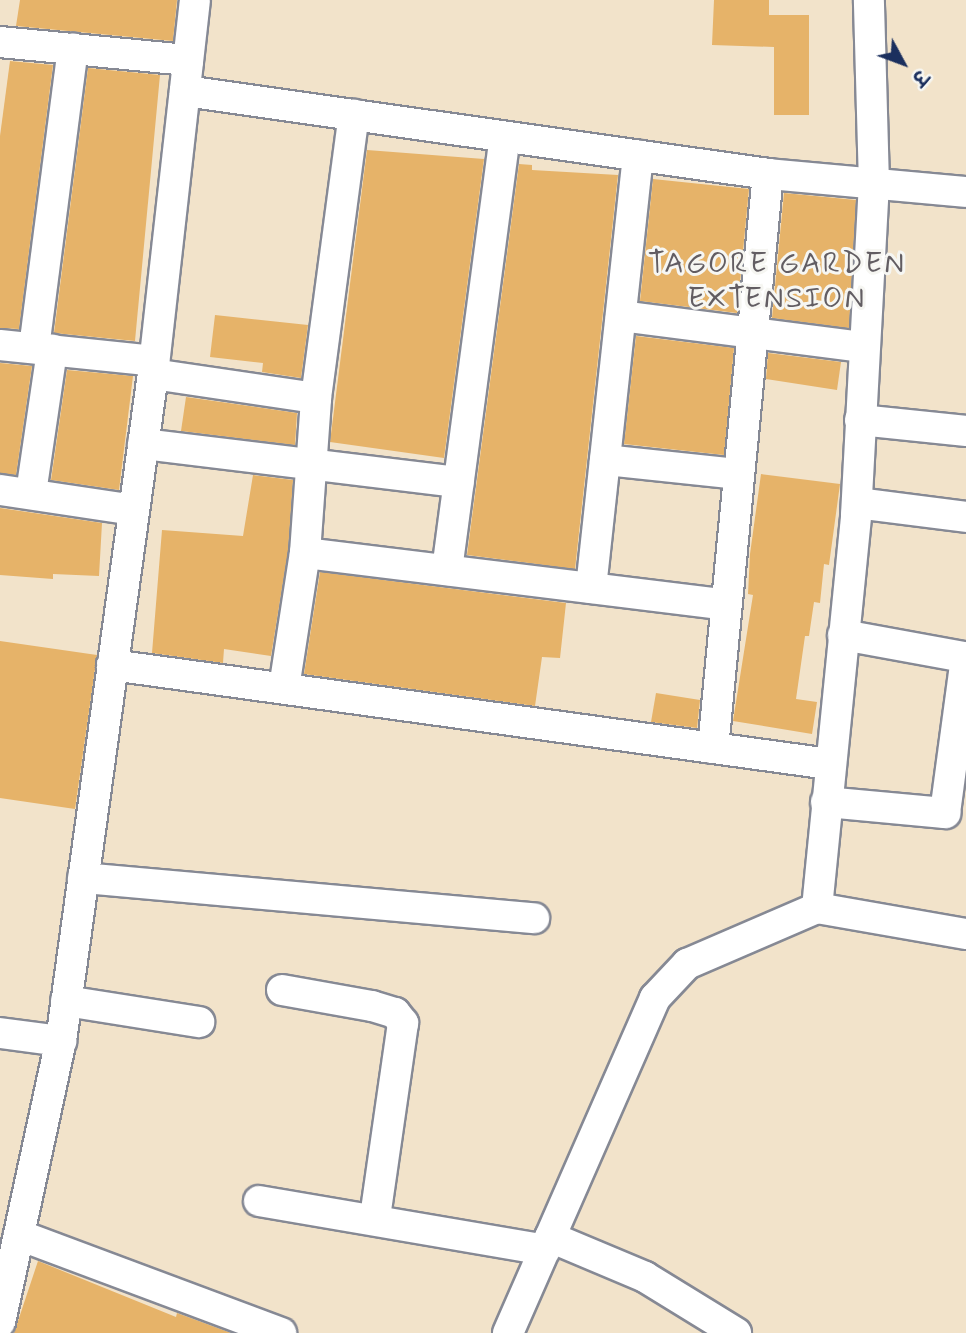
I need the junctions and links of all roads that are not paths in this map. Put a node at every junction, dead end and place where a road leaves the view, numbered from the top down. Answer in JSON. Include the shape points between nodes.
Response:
{"nodes":[{"id":1,"x":195,"y":0,"type":"edge"},
{"id":2,"x":869,"y":0,"type":"edge"},
{"id":3,"x":0,"y":42,"type":"edge"},
{"id":4,"x":73,"y":49,"type":"junction"},
{"id":5,"x":188,"y":60,"type":"junction"},
{"id":6,"x":184,"y":91,"type":"junction"},
{"id":7,"x":354,"y":116,"type":"junction"},
{"id":8,"x":505,"y":137,"type":"junction"},
{"id":9,"x":638,"y":156,"type":"junction"},
{"id":10,"x":768,"y":174,"type":"junction"},
{"id":11,"x":874,"y":184,"type":"junction"},
{"id":12,"x":966,"y":192,"type":"edge"},
{"id":13,"x":621,"y":316,"type":"junction"},
{"id":14,"x":754,"y":330,"type":"junction"},
{"id":15,"x":0,"y":345,"type":"edge"},
{"id":16,"x":862,"y":347,"type":"junction"},
{"id":17,"x":43,"y":349,"type":"junction"},
{"id":18,"x":153,"y":368,"type":"junction"},
{"id":19,"x":316,"y":398,"type":"junction"},
{"id":20,"x":860,"y":420,"type":"junction"},
{"id":21,"x":966,"y":430,"type":"edge"},
{"id":22,"x":143,"y":443,"type":"junction"},
{"id":23,"x":605,"y":460,"type":"junction"},
{"id":24,"x":312,"y":465,"type":"junction"},
{"id":25,"x":738,"y":474,"type":"junction"},
{"id":26,"x":459,"y":482,"type":"junction"},
{"id":27,"x":0,"y":490,"type":"edge"},
{"id":28,"x":30,"y":493,"type":"junction"},
{"id":29,"x":857,"y":503,"type":"junction"},
{"id":30,"x":134,"y":510,"type":"junction"},
{"id":31,"x":966,"y":517,"type":"edge"},
{"id":32,"x":305,"y":553,"type":"junction"},
{"id":33,"x":447,"y":570,"type":"junction"},
{"id":34,"x":591,"y":588,"type":"junction"},
{"id":35,"x":726,"y":605,"type":"junction"},
{"id":36,"x":843,"y":635,"type":"junction"},
{"id":37,"x":965,"y":657,"type":"edge"},
{"id":38,"x":113,"y":665,"type":"junction"},
{"id":39,"x":284,"y":688,"type":"junction"},
{"id":40,"x":713,"y":748,"type":"junction"},
{"id":41,"x":829,"y":764,"type":"junction"},
{"id":42,"x":826,"y":802,"type":"junction"},
{"id":43,"x":956,"y":815,"type":"edge"},
{"id":44,"x":83,"y":878,"type":"junction"},
{"id":45,"x":817,"y":908,"type":"junction"},
{"id":46,"x":534,"y":918,"type":"dead end"},
{"id":47,"x":966,"y":934,"type":"edge"},
{"id":48,"x":282,"y":990,"type":"dead end"},
{"id":49,"x":66,"y":1001,"type":"junction"},
{"id":50,"x":198,"y":1021,"type":"dead end"},
{"id":51,"x":0,"y":1033,"type":"edge"},
{"id":52,"x":61,"y":1041,"type":"junction"},
{"id":53,"x":259,"y":1201,"type":"dead end"},
{"id":54,"x":375,"y":1218,"type":"junction"},
{"id":55,"x":19,"y":1235,"type":"junction"},
{"id":56,"x":548,"y":1243,"type":"junction"},
{"id":57,"x":0,"y":1322,"type":"edge"},
{"id":58,"x":281,"y":1333,"type":"edge"},
{"id":59,"x":508,"y":1333,"type":"edge"},
{"id":60,"x":736,"y":1333,"type":"edge"}],
"edges":[{"from":1,"to":5,"type":"street"},
{"from":2,"to":11,"type":"street"},
{"from":3,"to":4,"type":"street"},
{"from":4,"to":5,"type":"street"},
{"from":4,"to":17,"type":"street"},
{"from":5,"to":6,"type":"street"},
{"from":6,"to":7,"type":"street"},
{"from":6,"to":18,"type":"street"},
{"from":7,"to":8,"type":"street"},
{"from":7,"to":19,"type":"street"},
{"from":8,"to":9,"type":"street"},
{"from":8,"to":26,"type":"street"},
{"from":9,"to":10,"type":"street"},
{"from":9,"to":13,"type":"street"},
{"from":10,"to":11,"type":"street"},
{"from":10,"to":14,"type":"street"},
{"from":11,"to":12,"type":"street"},
{"from":11,"to":16,"type":"street"},
{"from":13,"to":14,"type":"street"},
{"from":13,"to":23,"type":"street"},
{"from":14,"to":16,"type":"street"},
{"from":14,"to":25,"type":"street"},
{"from":15,"to":17,"type":"street"},
{"from":16,"to":20,"type":"street"},
{"from":17,"to":18,"type":"street"},
{"from":17,"to":28,"type":"street"},
{"from":18,"to":19,"type":"street"},
{"from":18,"to":22,"type":"street"},
{"from":19,"to":24,"type":"street"},
{"from":20,"to":21,"type":"street"},
{"from":20,"to":29,"type":"street"},
{"from":22,"to":24,"type":"street"},
{"from":22,"to":30,"type":"street"},
{"from":23,"to":25,"type":"street"},
{"from":23,"to":34,"type":"street"},
{"from":24,"to":26,"type":"street"},
{"from":24,"to":32,"type":"street"},
{"from":25,"to":35,"type":"street"},
{"from":26,"to":33,"type":"street"},
{"from":27,"to":28,"type":"street"},
{"from":28,"to":30,"type":"street"},
{"from":29,"to":31,"type":"street"},
{"from":29,"to":36,"type":"street"},
{"from":30,"to":38,"type":"street"},
{"from":32,"to":33,"type":"street"},
{"from":32,"to":39,"type":"street"},
{"from":33,"to":34,"type":"street"},
{"from":34,"to":35,"type":"street"},
{"from":35,"to":40,"type":"street"},
{"from":36,"to":37,"type":"street"},
{"from":36,"to":41,"type":"street"},
{"from":37,"to":43,"type":"street"},
{"from":38,"to":39,"type":"street"},
{"from":38,"to":44,"type":"street"},
{"from":39,"to":40,"type":"street"},
{"from":40,"to":41,"type":"street"},
{"from":41,"to":42,"type":"street"},
{"from":42,"to":43,"type":"street"},
{"from":42,"to":45,"type":"street"},
{"from":44,"to":46,"type":"street"},
{"from":44,"to":49,"type":"street"},
{"from":45,"to":47,"type":"street"},
{"from":45,"to":56,"type":"street","via":[[687,964],[655,998]]},
{"from":48,"to":54,"type":"street","via":[[372,1006],[394,1013],[403,1023]]},
{"from":49,"to":50,"type":"street"},
{"from":49,"to":52,"type":"street"},
{"from":51,"to":52,"type":"street"},
{"from":52,"to":55,"type":"street"},
{"from":53,"to":54,"type":"street"},
{"from":54,"to":56,"type":"street"},
{"from":55,"to":57,"type":"street"},
{"from":55,"to":58,"type":"street"},
{"from":56,"to":59,"type":"street"},
{"from":56,"to":60,"type":"street","via":[[645,1277]]}]}
